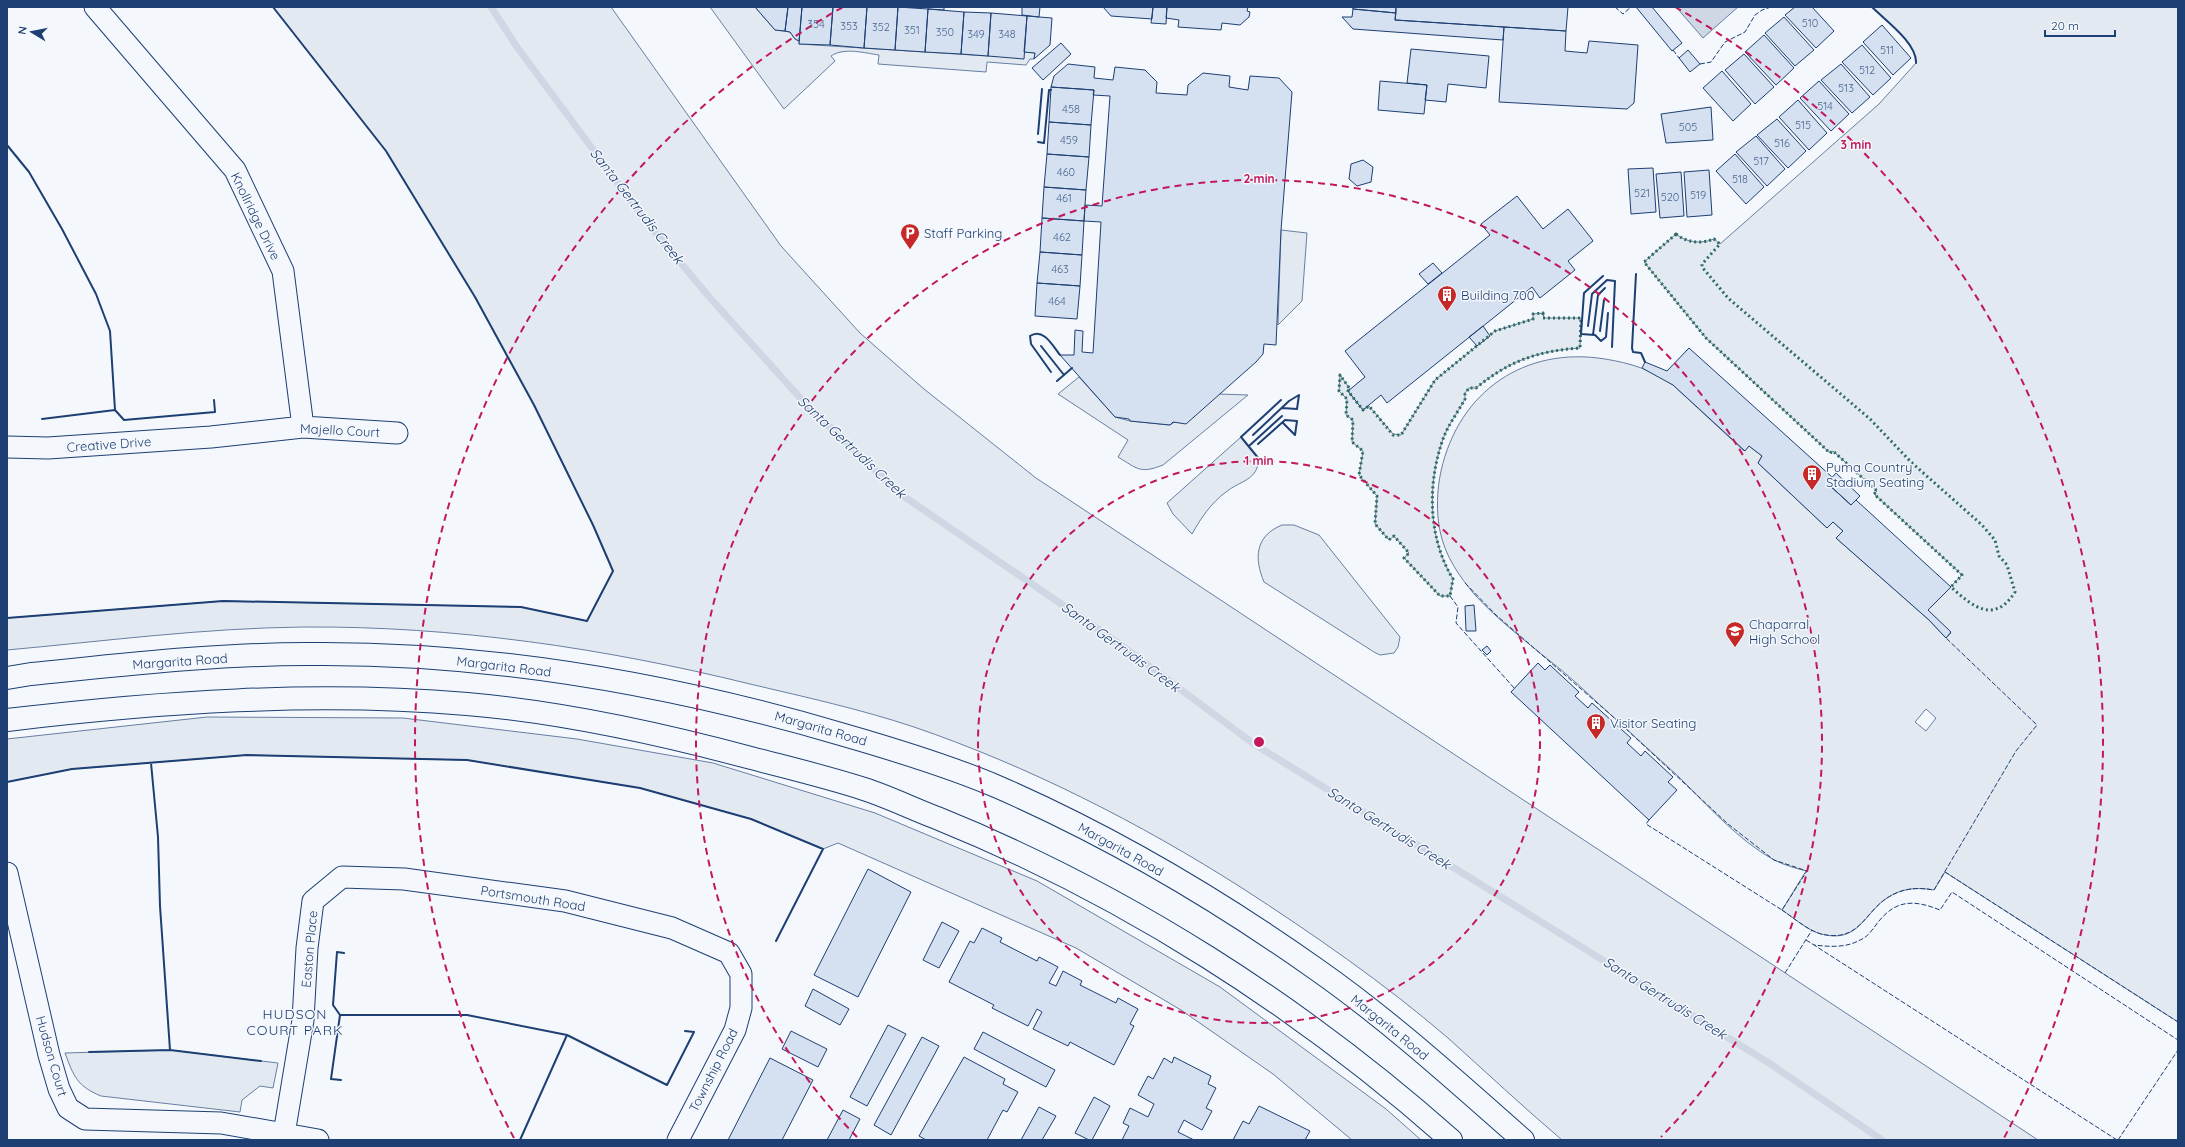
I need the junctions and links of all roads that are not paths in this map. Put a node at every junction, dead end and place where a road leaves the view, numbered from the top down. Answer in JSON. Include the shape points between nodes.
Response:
{"nodes":[{"id":1,"x":95,"y":7,"type":"edge"},
{"id":2,"x":303,"y":427,"type":"junction"},
{"id":3,"x":397,"y":433,"type":"dead end"},
{"id":4,"x":211,"y":437,"type":"joint"},
{"id":5,"x":7,"y":447,"type":"edge"},
{"id":6,"x":7,"y":678,"type":"edge"},
{"id":7,"x":7,"y":720,"type":"edge"},
{"id":8,"x":7,"y":873,"type":"edge"},
{"id":9,"x":313,"y":901,"type":"joint"},
{"id":10,"x":741,"y":974,"type":"joint"},
{"id":11,"x":284,"y":1137,"type":"edge"},
{"id":12,"x":318,"y":1140,"type":"edge"},
{"id":13,"x":678,"y":1140,"type":"edge"},
{"id":14,"x":1451,"y":1140,"type":"edge"},
{"id":15,"x":1523,"y":1140,"type":"edge"}],
"edges":[{"from":1,"to":2,"type":"street","name":"Knollridge Drive","via":[[235,170],[282,271]]},
{"from":2,"to":3,"type":"street","name":"Majello Court"},
{"from":2,"to":4,"type":"street","name":"Majello Court"},
{"from":4,"to":5,"type":"street","name":"Creative Drive","via":[[48,448]]},
{"from":6,"to":15,"type":"main road","name":"Margarita Road","via":[[189,659],[306,654],[411,656],[510,665],[640,685],[776,715],[906,754],[996,786],[1082,827],[1206,897],[1318,970],[1398,1032]]},
{"from":7,"to":14,"type":"main road","via":[[85,711],[329,698],[467,704],[578,718],[686,740],[866,790],[998,842],[1126,907],[1247,983],[1335,1044],[1412,1105]]},
{"from":8,"to":11,"type":"street","name":"Hudson Court","via":[[49,1055],[59,1089],[68,1108],[86,1119],[221,1123]]},
{"from":9,"to":10,"type":"street","name":"Portsmouth Road","via":[[342,877],[404,879],[565,901],[672,928],[729,953]]},
{"from":9,"to":11,"type":"street","name":"Easton Place","via":[[307,948],[303,1020]]},
{"from":10,"to":13,"type":"street","name":"Township Road","via":[[741,1008],[735,1030]]},
{"from":11,"to":12,"type":"street","name":"Hudson Court"}]}
